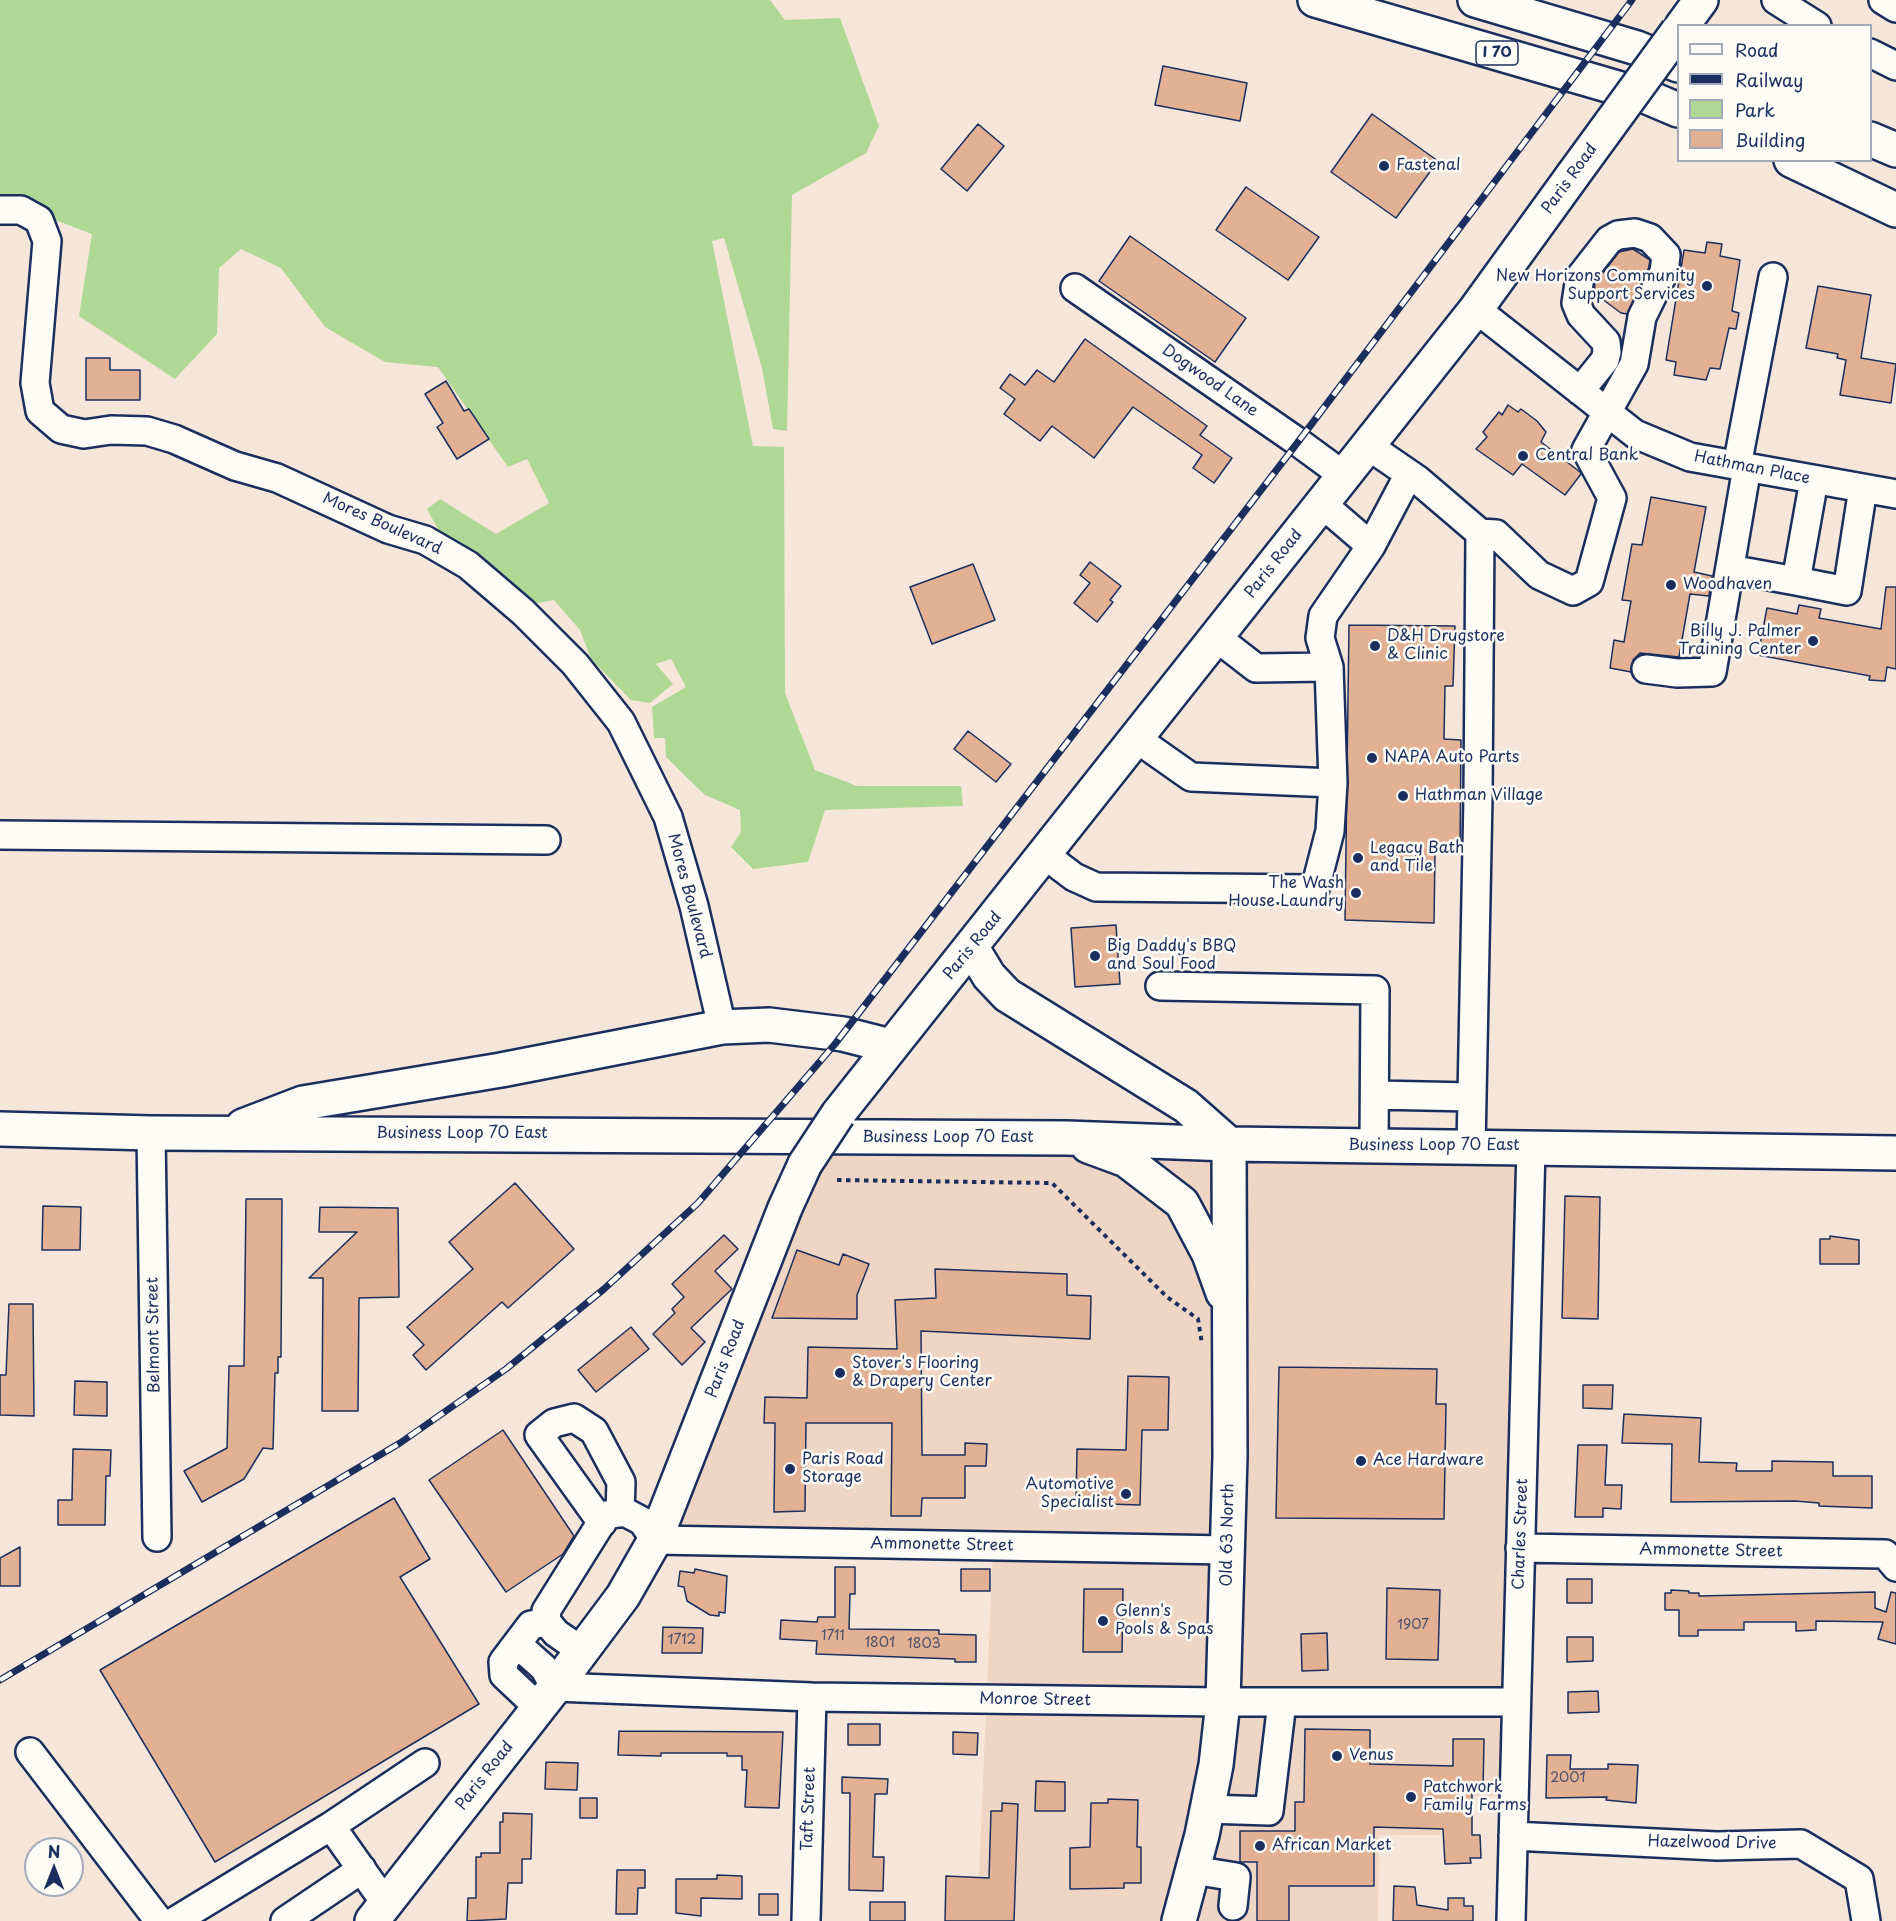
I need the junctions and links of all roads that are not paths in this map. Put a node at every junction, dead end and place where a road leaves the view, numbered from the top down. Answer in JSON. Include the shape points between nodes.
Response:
{"nodes":[{"id":1,"x":1315,"y":0,"type":"edge"},
{"id":2,"x":1475,"y":0,"type":"edge"},
{"id":3,"x":1776,"y":0,"type":"edge"},
{"id":4,"x":1883,"y":0,"type":"edge"},
{"id":5,"x":1896,"y":8,"type":"edge"},
{"id":6,"x":1814,"y":24,"type":"edge"},
{"id":7,"x":1677,"y":32,"type":"edge"},
{"id":8,"x":1872,"y":54,"type":"edge"},
{"id":9,"x":1677,"y":65,"type":"edge"},
{"id":10,"x":1896,"y":66,"type":"edge"},
{"id":11,"x":1677,"y":110,"type":"edge"},
{"id":12,"x":1795,"y":162,"type":"edge"},
{"id":13,"x":0,"y":210,"type":"edge"},
{"id":14,"x":1896,"y":210,"type":"edge"},
{"id":15,"x":1773,"y":277,"type":"dead end"},
{"id":16,"x":1075,"y":288,"type":"dead end"},
{"id":17,"x":1476,"y":309,"type":"junction"},
{"id":18,"x":1580,"y":391,"type":"junction"},
{"id":19,"x":1609,"y":414,"type":"junction"},
{"id":20,"x":1367,"y":445,"type":"junction"},
{"id":21,"x":1742,"y":466,"type":"junction"},
{"id":22,"x":1409,"y":474,"type":"junction"},
{"id":23,"x":1343,"y":476,"type":"junction"},
{"id":24,"x":1814,"y":480,"type":"junction"},
{"id":25,"x":1863,"y":488,"type":"junction"},
{"id":26,"x":1896,"y":494,"type":"edge"},
{"id":27,"x":1321,"y":503,"type":"junction"},
{"id":28,"x":1480,"y":533,"type":"junction"},
{"id":29,"x":1371,"y":546,"type":"junction"},
{"id":30,"x":1730,"y":569,"type":"junction"},
{"id":31,"x":1796,"y":581,"type":"junction"},
{"id":32,"x":1216,"y":637,"type":"junction"},
{"id":33,"x":1329,"y":667,"type":"junction"},
{"id":34,"x":1646,"y":669,"type":"dead end"},
{"id":35,"x":1137,"y":739,"type":"junction"},
{"id":36,"x":1333,"y":783,"type":"junction"},
{"id":37,"x":0,"y":835,"type":"edge"},
{"id":38,"x":546,"y":840,"type":"dead end"},
{"id":39,"x":1045,"y":855,"type":"junction"},
{"id":40,"x":972,"y":948,"type":"junction"},
{"id":41,"x":1160,"y":986,"type":"dead end"},
{"id":42,"x":722,"y":1027,"type":"junction"},
{"id":43,"x":890,"y":1046,"type":"junction"},
{"id":44,"x":1376,"y":1095,"type":"junction"},
{"id":45,"x":1472,"y":1097,"type":"junction"},
{"id":46,"x":0,"y":1129,"type":"edge"},
{"id":47,"x":151,"y":1133,"type":"junction"},
{"id":48,"x":224,"y":1133,"type":"junction"},
{"id":49,"x":1067,"y":1138,"type":"junction"},
{"id":50,"x":1228,"y":1144,"type":"junction"},
{"id":51,"x":1374,"y":1146,"type":"junction"},
{"id":52,"x":1471,"y":1147,"type":"junction"},
{"id":53,"x":1531,"y":1147,"type":"junction"},
{"id":54,"x":1896,"y":1153,"type":"edge"},
{"id":55,"x":1231,"y":1315,"type":"junction"},
{"id":56,"x":156,"y":1537,"type":"dead end"},
{"id":57,"x":655,"y":1540,"type":"junction"},
{"id":58,"x":1520,"y":1548,"type":"junction"},
{"id":59,"x":1228,"y":1550,"type":"junction"},
{"id":60,"x":1896,"y":1567,"type":"edge"},
{"id":61,"x":547,"y":1622,"type":"junction"},
{"id":62,"x":582,"y":1651,"type":"junction"},
{"id":63,"x":547,"y":1697,"type":"junction"},
{"id":64,"x":812,"y":1697,"type":"junction"},
{"id":65,"x":1223,"y":1702,"type":"junction"},
{"id":66,"x":1282,"y":1702,"type":"junction"},
{"id":67,"x":1515,"y":1702,"type":"junction"},
{"id":68,"x":30,"y":1752,"type":"dead end"},
{"id":69,"x":425,"y":1763,"type":"dead end"},
{"id":70,"x":1207,"y":1809,"type":"junction"},
{"id":71,"x":331,"y":1826,"type":"junction"},
{"id":72,"x":1513,"y":1836,"type":"junction"},
{"id":73,"x":362,"y":1869,"type":"junction"},
{"id":74,"x":1192,"y":1870,"type":"junction"},
{"id":75,"x":1233,"y":1906,"type":"dead end"},
{"id":76,"x":379,"y":1912,"type":"edge"},
{"id":77,"x":159,"y":1921,"type":"edge"},
{"id":78,"x":175,"y":1921,"type":"edge"},
{"id":79,"x":285,"y":1921,"type":"edge"},
{"id":80,"x":806,"y":1921,"type":"edge"},
{"id":81,"x":1179,"y":1921,"type":"edge"},
{"id":82,"x":1511,"y":1921,"type":"edge"},
{"id":83,"x":1866,"y":1921,"type":"edge"}],
"edges":[{"from":1,"to":11,"type":"main road","number":"I 70","via":[[1645,96]]},
{"from":2,"to":9,"type":"main road","via":[[1637,48]]},
{"from":3,"to":6,"type":"street"},
{"from":4,"to":5,"type":"street"},
{"from":7,"to":17,"type":"main road","name":"Paris Road","bridge":true},
{"from":8,"to":10,"type":"street"},
{"from":12,"to":14,"type":"main road"},
{"from":13,"to":42,"type":"street","name":"Mores Boulevard","via":[[21,210],[39,220],[47,241],[35,383],[40,411],[61,429],[84,434],[147,431],[174,439],[236,466],[277,478],[388,529],[424,540],[468,565],[575,664],[621,722],[668,817]]},
{"from":15,"to":21,"type":"street"},
{"from":16,"to":23,"type":"street","name":"Dogwood Lane"},
{"from":17,"to":18,"type":"street","name":"Hathman Place"},
{"from":17,"to":20,"type":"main road","name":"Paris Road"},
{"from":18,"to":19,"type":"street","name":"Hathman Place"},
{"from":18,"to":19,"type":"street","via":[[1607,352],[1606,342],[1581,315],[1576,303],[1580,277],[1609,240],[1635,233],[1650,238],[1662,248],[1667,263],[1642,317],[1634,364]]},
{"from":19,"to":21,"type":"street","name":"Hathman Place","via":[[1635,435],[1690,457]]},
{"from":19,"to":28,"type":"street","via":[[1586,450],[1612,498],[1589,582],[1573,591],[1539,575],[1496,534]]},
{"from":20,"to":22,"type":"street"},
{"from":20,"to":23,"type":"main road","name":"Paris Road"},
{"from":21,"to":24,"type":"street","name":"Hathman Place"},
{"from":21,"to":30,"type":"street"},
{"from":22,"to":28,"type":"street"},
{"from":22,"to":29,"type":"street"},
{"from":23,"to":27,"type":"main road","name":"Paris Road"},
{"from":24,"to":25,"type":"street","name":"Hathman Place"},
{"from":24,"to":31,"type":"street"},
{"from":25,"to":26,"type":"street","name":"Hathman Place"},
{"from":25,"to":31,"type":"street","via":[[1847,591]]},
{"from":27,"to":29,"type":"street"},
{"from":27,"to":32,"type":"main road","name":"Paris Road"},
{"from":28,"to":45,"type":"street"},
{"from":29,"to":33,"type":"street","via":[[1323,616],[1320,638]]},
{"from":30,"to":31,"type":"street"},
{"from":30,"to":34,"type":"street","via":[[1712,672],[1677,674]]},
{"from":32,"to":33,"type":"street","via":[[1257,668]]},
{"from":32,"to":35,"type":"main road","name":"Paris Road"},
{"from":33,"to":36,"type":"street"},
{"from":35,"to":36,"type":"street","via":[[1191,777]]},
{"from":35,"to":39,"type":"main road","name":"Paris Road"},
{"from":36,"to":39,"type":"street","via":[[1330,831],[1316,889],[1096,887],[1074,877]]},
{"from":37,"to":38,"type":"street"},
{"from":39,"to":40,"type":"main road","name":"Paris Road"},
{"from":40,"to":43,"type":"main road","name":"Paris Road"},
{"from":40,"to":50,"type":"main road","via":[[1007,995],[1186,1106]]},
{"from":41,"to":44,"type":"street","via":[[1375,990]]},
{"from":42,"to":43,"type":"main road","via":[[770,1025],[843,1034]]},
{"from":42,"to":48,"type":"main road","via":[[303,1103]]},
{"from":43,"to":57,"type":"main road","name":"Paris Road","bridge":true,"via":[[805,1164]]},
{"from":44,"to":45,"type":"street"},
{"from":44,"to":51,"type":"street"},
{"from":45,"to":52,"type":"street"},
{"from":46,"to":47,"type":"main road","name":"Business Loop 70 East"},
{"from":47,"to":48,"type":"main road","name":"Business Loop 70 East"},
{"from":47,"to":56,"type":"street","name":"Belmont Street"},
{"from":48,"to":49,"type":"main road","name":"Business Loop 70 East"},
{"from":49,"to":50,"type":"main road","name":"Business Loop 70 East"},
{"from":49,"to":55,"type":"main road","via":[[1126,1160],[1182,1203],[1209,1254]]},
{"from":50,"to":51,"type":"main road","name":"Business Loop 70 East"},
{"from":50,"to":55,"type":"main road","name":"Old 63 North"},
{"from":51,"to":52,"type":"main road","name":"Business Loop 70 East"},
{"from":52,"to":53,"type":"main road","name":"Business Loop 70 East"},
{"from":53,"to":54,"type":"main road","name":"Business Loop 70 East"},
{"from":53,"to":58,"type":"street","name":"Charles Street"},
{"from":55,"to":59,"type":"main road","name":"Old 63 North"},
{"from":57,"to":59,"type":"street","name":"Ammonette Street"},
{"from":57,"to":61,"type":"street","via":[[642,1521],[625,1512],[611,1518],[546,1611]]},
{"from":57,"to":62,"type":"main road","name":"Paris Road","via":[[623,1596]]},
{"from":58,"to":60,"type":"street","name":"Ammonette Street","via":[[1885,1554]]},
{"from":58,"to":67,"type":"street","name":"Charles Street"},
{"from":59,"to":65,"type":"main road","name":"Old 63 North"},
{"from":61,"to":62,"type":"street"},
{"from":61,"to":63,"type":"street","via":[[531,1625],[503,1662],[504,1675]]},
{"from":62,"to":63,"type":"main road","name":"Paris Road"},
{"from":63,"to":64,"type":"street","name":"Monroe Street"},
{"from":63,"to":76,"type":"main road","name":"Paris Road"},
{"from":64,"to":65,"type":"street","name":"Monroe Street"},
{"from":64,"to":80,"type":"street","name":"Taft Street"},
{"from":65,"to":66,"type":"street","name":"Monroe Street"},
{"from":65,"to":70,"type":"main road","name":"Old 63 North"},
{"from":66,"to":67,"type":"street","name":"Monroe Street"},
{"from":66,"to":70,"type":"street","via":[[1269,1812]]},
{"from":67,"to":72,"type":"street","name":"Charles Street"},
{"from":68,"to":77,"type":"street"},
{"from":69,"to":71,"type":"street"},
{"from":70,"to":74,"type":"main road","name":"Old 63 North"},
{"from":71,"to":73,"type":"street"},
{"from":71,"to":78,"type":"street"},
{"from":72,"to":82,"type":"street","name":"Charles Street"},
{"from":72,"to":83,"type":"street","name":"Hazelwood Drive","via":[[1717,1846],[1802,1844],[1859,1879]]},
{"from":73,"to":76,"type":"street"},
{"from":73,"to":79,"type":"street"},
{"from":74,"to":75,"type":"street","via":[[1236,1877]]},
{"from":74,"to":81,"type":"main road","name":"Old 63 North"}]}
